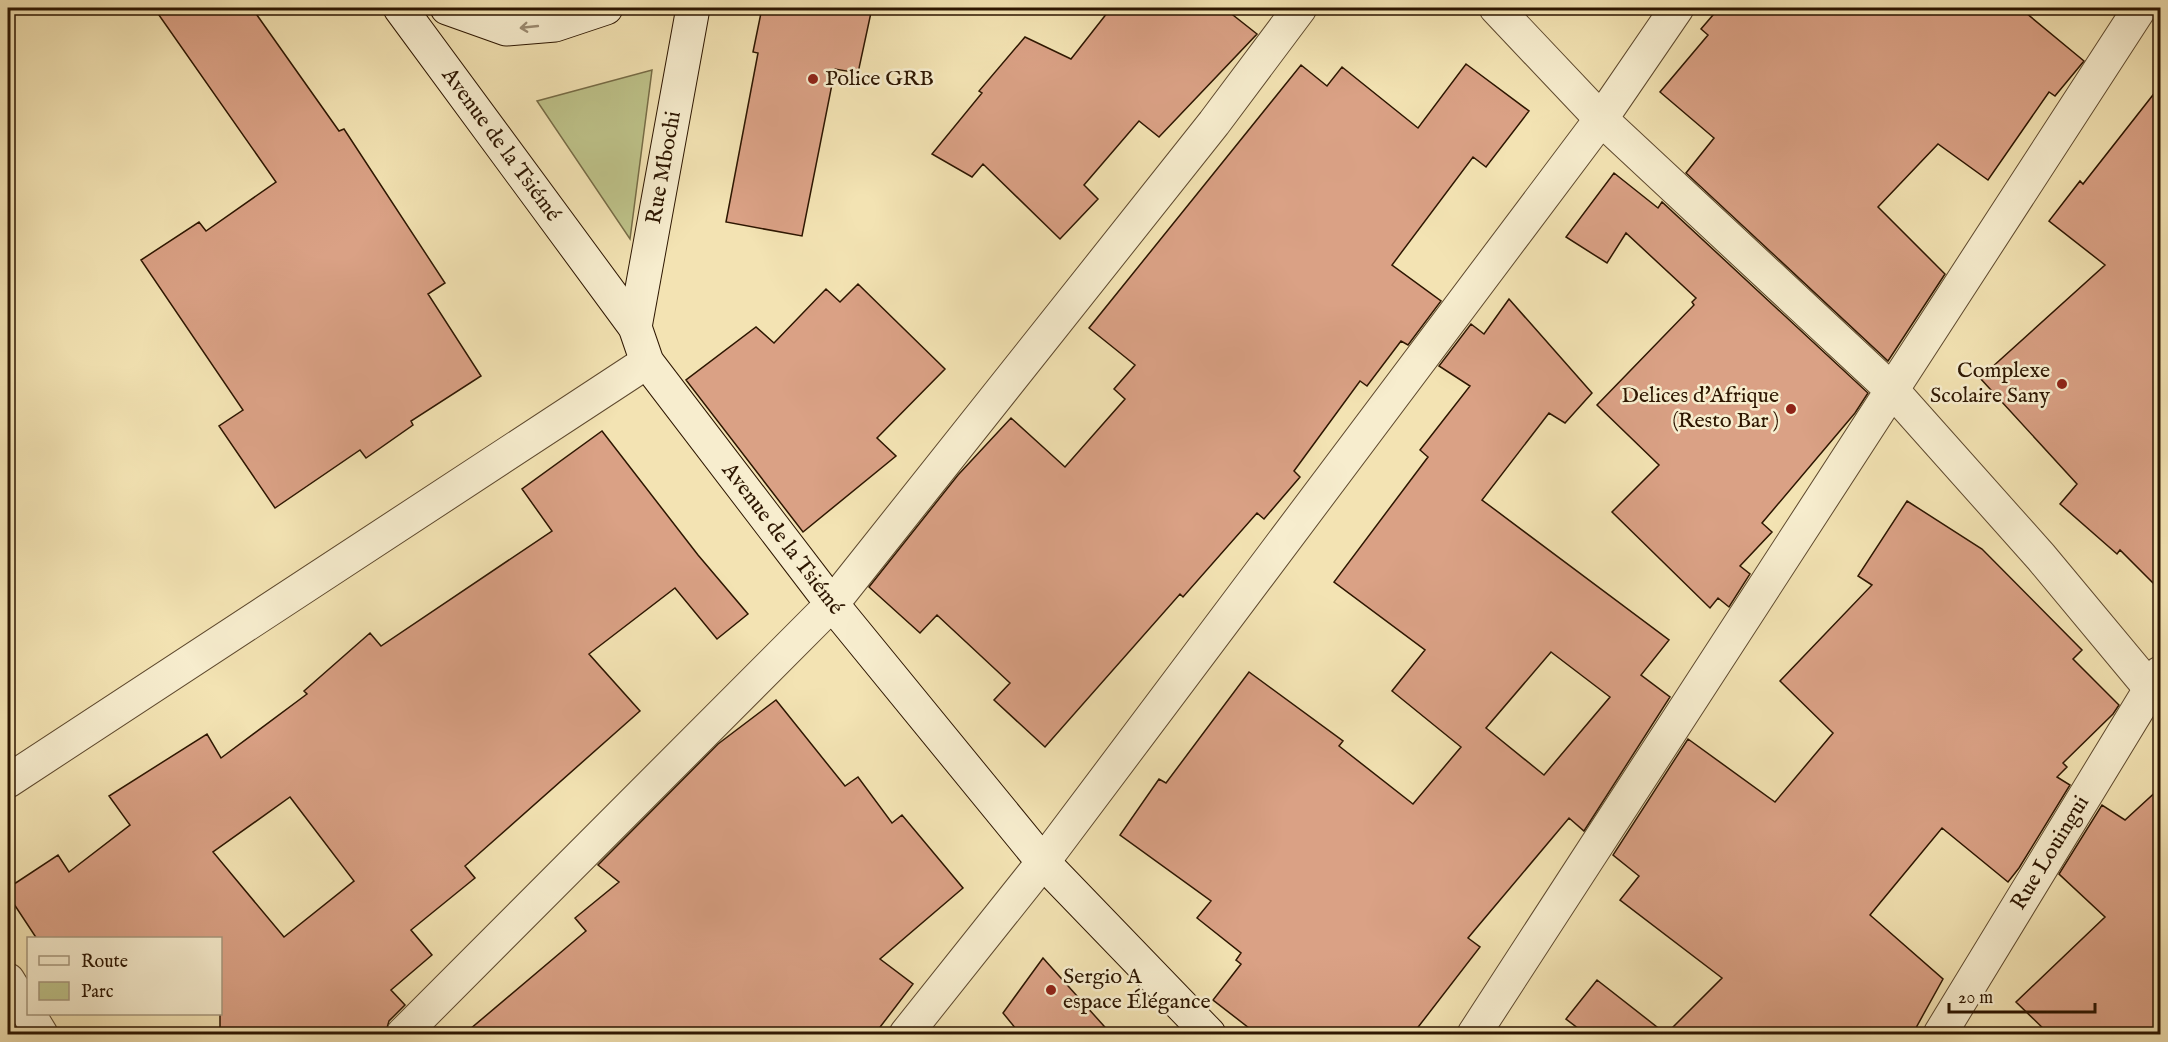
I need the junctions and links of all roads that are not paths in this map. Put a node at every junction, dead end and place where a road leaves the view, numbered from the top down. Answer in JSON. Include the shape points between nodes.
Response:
{"nodes":[{"id":1,"x":400,"y":8,"type":"edge"},
{"id":2,"x":447,"y":8,"type":"edge"},
{"id":3,"x":606,"y":8,"type":"edge"},
{"id":4,"x":693,"y":8,"type":"edge"},
{"id":5,"x":1300,"y":8,"type":"edge"},
{"id":6,"x":1496,"y":8,"type":"edge"},
{"id":7,"x":1677,"y":8,"type":"edge"},
{"id":8,"x":2140,"y":8,"type":"edge"},
{"id":9,"x":1601,"y":119,"type":"junction"},
{"id":10,"x":635,"y":327,"type":"junction"},
{"id":11,"x":647,"y":362,"type":"junction"},
{"id":12,"x":1893,"y":391,"type":"junction"},
{"id":13,"x":832,"y":604,"type":"junction"},
{"id":14,"x":2157,"y":687,"type":"edge"},
{"id":15,"x":8,"y":782,"type":"edge"},
{"id":16,"x":1043,"y":862,"type":"junction"},
{"id":17,"x":8,"y":980,"type":"edge"},
{"id":18,"x":27,"y":1012,"type":"edge"},
{"id":19,"x":29,"y":1015,"type":"edge"},
{"id":20,"x":41,"y":1035,"type":"edge"},
{"id":21,"x":403,"y":1035,"type":"edge"},
{"id":22,"x":906,"y":1035,"type":"edge"},
{"id":23,"x":1209,"y":1035,"type":"edge"},
{"id":24,"x":1474,"y":1035,"type":"edge"},
{"id":25,"x":1940,"y":1035,"type":"edge"}],
"edges":[{"from":1,"to":10,"type":"street","name":"Avenue de la Tsiémé"},
{"from":3,"to":2,"type":"street","one_way":true,"via":[[555,25],[506,29]]},
{"from":4,"to":10,"type":"street","name":"Rue Mbochi"},
{"from":5,"to":13,"type":"street","via":[[1214,123]]},
{"from":6,"to":9,"type":"street"},
{"from":7,"to":9,"type":"street"},
{"from":8,"to":12,"type":"street"},
{"from":9,"to":12,"type":"street"},
{"from":9,"to":16,"type":"street"},
{"from":10,"to":11,"type":"street","name":"Avenue de la Tsiémé"},
{"from":11,"to":13,"type":"street","name":"Avenue de la Tsiémé"},
{"from":11,"to":15,"type":"street"},
{"from":12,"to":14,"type":"street"},
{"from":12,"to":24,"type":"street"},
{"from":13,"to":16,"type":"street","name":"Avenue de la Tsiémé"},
{"from":13,"to":21,"type":"street"},
{"from":14,"to":25,"type":"street","name":"Rue Louingui"},
{"from":16,"to":22,"type":"street"},
{"from":16,"to":23,"type":"street","name":"Avenue de la Tsiémé"},
{"from":17,"to":18,"type":"street"},
{"from":19,"to":20,"type":"street"}]}
